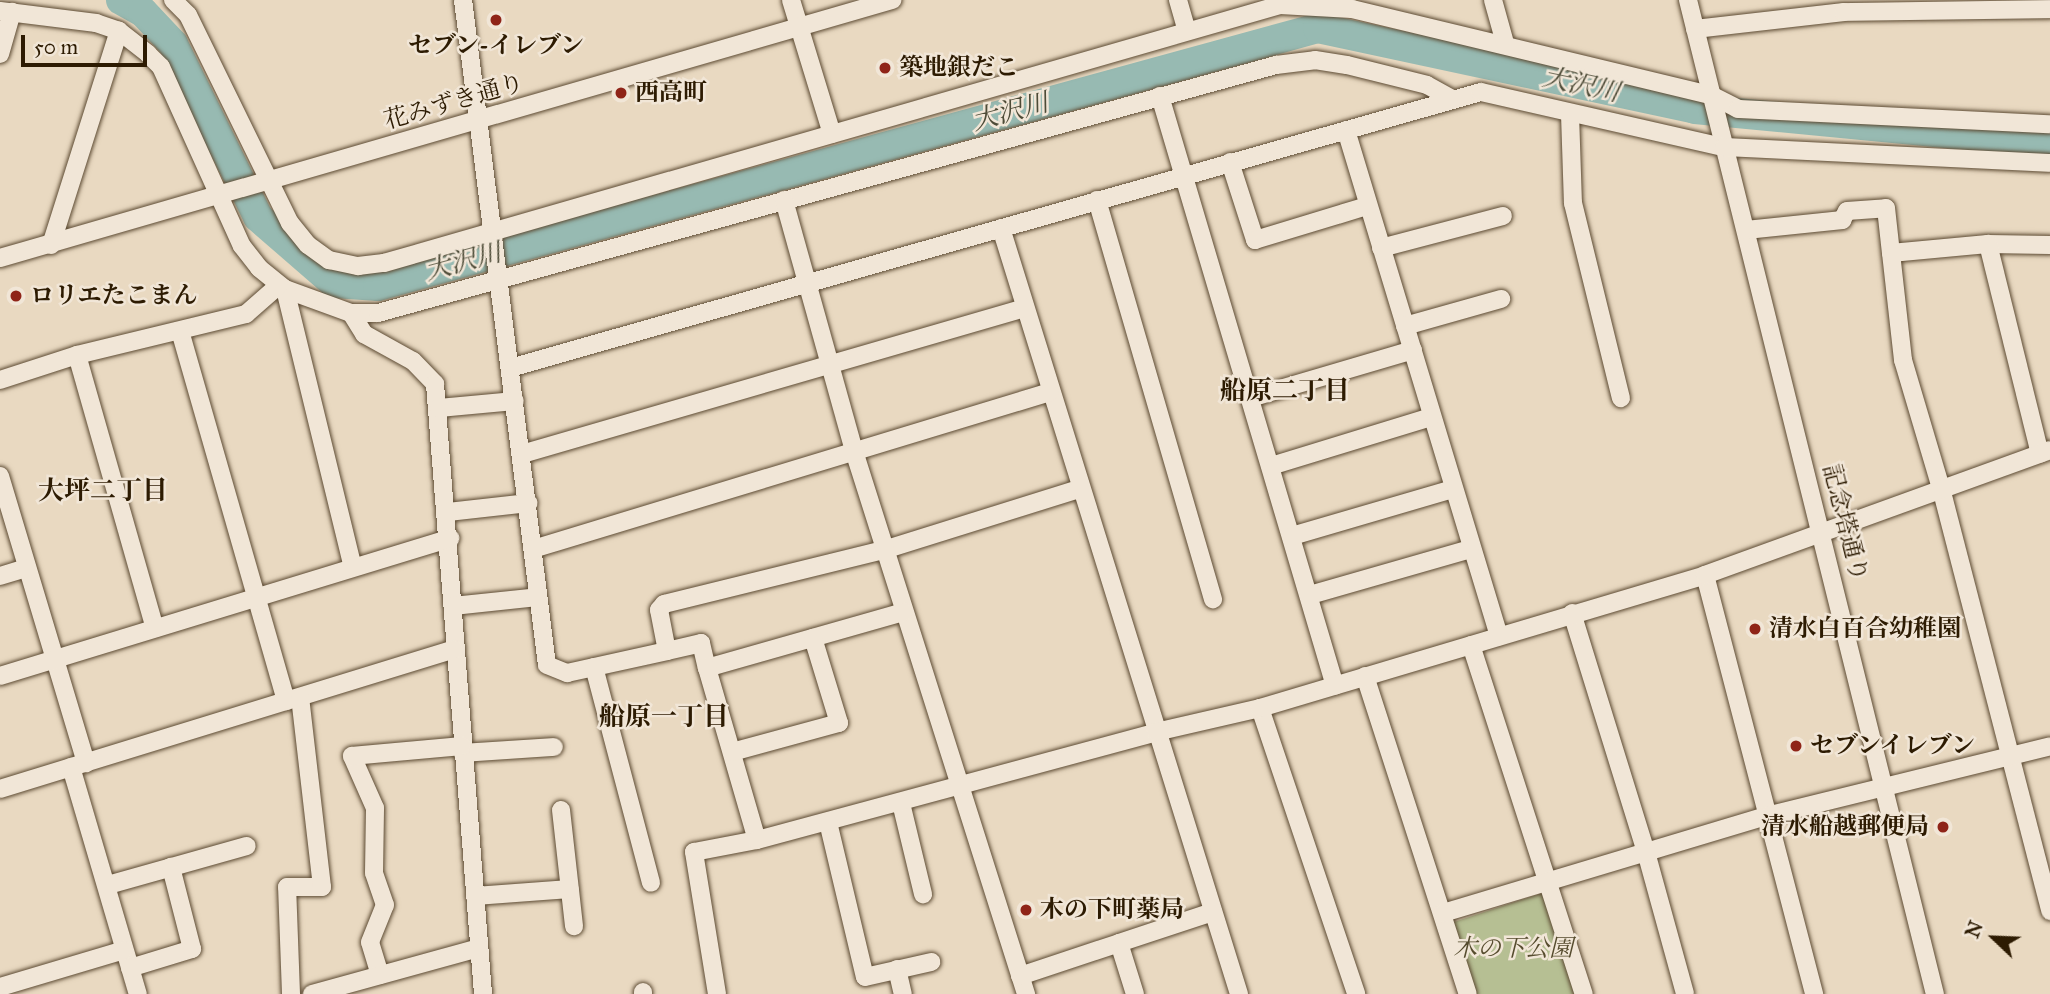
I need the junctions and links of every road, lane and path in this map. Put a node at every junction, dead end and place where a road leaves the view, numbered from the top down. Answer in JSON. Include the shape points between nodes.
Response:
{"nodes":[{"id":1,"x":173,"y":0,"type":"edge"},
{"id":2,"x":463,"y":0,"type":"edge"},
{"id":3,"x":791,"y":0,"type":"edge"},
{"id":4,"x":892,"y":0,"type":"edge"},
{"id":5,"x":1178,"y":0,"type":"edge"},
{"id":6,"x":1493,"y":0,"type":"edge"},
{"id":7,"x":1688,"y":0,"type":"edge"},
{"id":8,"x":1972,"y":5,"type":"edge"},
{"id":9,"x":1842,"y":6,"type":"edge"},
{"id":10,"x":2050,"y":9,"type":"edge"},
{"id":11,"x":6,"y":11,"type":"edge"},
{"id":12,"x":799,"y":27,"type":"junction"},
{"id":13,"x":1695,"y":29,"type":"junction"},
{"id":14,"x":119,"y":31,"type":"junction"},
{"id":15,"x":1187,"y":31,"type":"junction"},
{"id":16,"x":1505,"y":43,"type":"junction"},
{"id":17,"x":0,"y":54,"type":"edge"},
{"id":18,"x":1711,"y":94,"type":"junction"},
{"id":19,"x":1160,"y":96,"type":"junction"},
{"id":20,"x":1452,"y":99,"type":"junction"},
{"id":21,"x":1570,"y":114,"type":"junction"},
{"id":22,"x":478,"y":121,"type":"junction"},
{"id":23,"x":2050,"y":124,"type":"edge"},
{"id":24,"x":1346,"y":130,"type":"junction"},
{"id":25,"x":832,"y":134,"type":"junction"},
{"id":26,"x":1724,"y":147,"type":"junction"},
{"id":27,"x":1230,"y":162,"type":"junction"},
{"id":28,"x":2050,"y":163,"type":"edge"},
{"id":29,"x":1183,"y":176,"type":"junction"},
{"id":30,"x":271,"y":180,"type":"junction"},
{"id":31,"x":222,"y":195,"type":"junction"},
{"id":32,"x":784,"y":200,"type":"junction"},
{"id":33,"x":1097,"y":200,"type":"junction"},
{"id":34,"x":1367,"y":206,"type":"junction"},
{"id":35,"x":1503,"y":216,"type":"dead end"},
{"id":36,"x":1001,"y":228,"type":"junction"},
{"id":37,"x":491,"y":230,"type":"junction"},
{"id":38,"x":1746,"y":230,"type":"junction"},
{"id":39,"x":1988,"y":244,"type":"junction"},
{"id":40,"x":51,"y":245,"type":"junction"},
{"id":41,"x":2050,"y":245,"type":"edge"},
{"id":42,"x":1381,"y":248,"type":"junction"},
{"id":43,"x":1891,"y":253,"type":"junction"},
{"id":44,"x":0,"y":258,"type":"edge"},
{"id":45,"x":498,"y":278,"type":"junction"},
{"id":46,"x":807,"y":283,"type":"junction"},
{"id":47,"x":282,"y":287,"type":"junction"},
{"id":48,"x":1501,"y":299,"type":"dead end"},
{"id":49,"x":1025,"y":309,"type":"junction"},
{"id":50,"x":351,"y":313,"type":"junction"},
{"id":51,"x":1405,"y":326,"type":"junction"},
{"id":52,"x":180,"y":331,"type":"junction"},
{"id":53,"x":1413,"y":350,"type":"junction"},
{"id":54,"x":77,"y":355,"type":"junction"},
{"id":55,"x":831,"y":367,"type":"junction"},
{"id":56,"x":510,"y":368,"type":"junction"},
{"id":57,"x":0,"y":380,"type":"edge"},
{"id":58,"x":1050,"y":392,"type":"junction"},
{"id":59,"x":1250,"y":398,"type":"junction"},
{"id":60,"x":1621,"y":398,"type":"dead end"},
{"id":61,"x":515,"y":401,"type":"junction"},
{"id":62,"x":439,"y":408,"type":"junction"},
{"id":63,"x":1431,"y":417,"type":"junction"},
{"id":64,"x":854,"y":451,"type":"junction"},
{"id":65,"x":2045,"y":452,"type":"edge"},
{"id":66,"x":522,"y":454,"type":"junction"},
{"id":67,"x":1271,"y":466,"type":"junction"},
{"id":68,"x":0,"y":476,"type":"edge"},
{"id":69,"x":1079,"y":489,"type":"junction"},
{"id":70,"x":1453,"y":489,"type":"junction"},
{"id":71,"x":1942,"y":492,"type":"junction"},
{"id":72,"x":528,"y":503,"type":"junction"},
{"id":73,"x":448,"y":512,"type":"junction"},
{"id":74,"x":1823,"y":535,"type":"junction"},
{"id":75,"x":1292,"y":536,"type":"junction"},
{"id":76,"x":450,"y":538,"type":"junction"},
{"id":77,"x":533,"y":549,"type":"junction"},
{"id":78,"x":1470,"y":549,"type":"junction"},
{"id":79,"x":884,"y":550,"type":"junction"},
{"id":80,"x":353,"y":567,"type":"junction"},
{"id":81,"x":26,"y":568,"type":"junction"},
{"id":82,"x":1705,"y":575,"type":"junction"},
{"id":83,"x":0,"y":576,"type":"edge"},
{"id":84,"x":1310,"y":595,"type":"junction"},
{"id":85,"x":256,"y":596,"type":"junction"},
{"id":86,"x":538,"y":597,"type":"junction"},
{"id":87,"x":1213,"y":600,"type":"dead end"},
{"id":88,"x":453,"y":606,"type":"junction"},
{"id":89,"x":904,"y":612,"type":"junction"},
{"id":90,"x":1573,"y":614,"type":"junction"},
{"id":91,"x":155,"y":628,"type":"junction"},
{"id":92,"x":1499,"y":636,"type":"junction"},
{"id":93,"x":813,"y":638,"type":"junction"},
{"id":94,"x":1471,"y":645,"type":"junction"},
{"id":95,"x":454,"y":649,"type":"junction"},
{"id":96,"x":667,"y":651,"type":"junction"},
{"id":97,"x":53,"y":659,"type":"junction"},
{"id":98,"x":594,"y":667,"type":"junction"},
{"id":99,"x":707,"y":668,"type":"junction"},
{"id":100,"x":0,"y":676,"type":"edge"},
{"id":101,"x":1365,"y":676,"type":"junction"},
{"id":102,"x":1335,"y":686,"type":"junction"},
{"id":103,"x":293,"y":699,"type":"junction"},
{"id":104,"x":1260,"y":708,"type":"junction"},
{"id":105,"x":1156,"y":732,"type":"junction"},
{"id":106,"x":2050,"y":746,"type":"edge"},
{"id":107,"x":554,"y":747,"type":"dead end"},
{"id":108,"x":462,"y":749,"type":"junction"},
{"id":109,"x":732,"y":752,"type":"junction"},
{"id":110,"x":2012,"y":756,"type":"junction"},
{"id":111,"x":78,"y":765,"type":"junction"},
{"id":112,"x":958,"y":788,"type":"junction"},
{"id":113,"x":0,"y":789,"type":"edge"},
{"id":114,"x":1884,"y":790,"type":"junction"},
{"id":115,"x":901,"y":803,"type":"junction"},
{"id":116,"x":561,"y":810,"type":"dead end"},
{"id":117,"x":1770,"y":815,"type":"junction"},
{"id":118,"x":828,"y":822,"type":"junction"},
{"id":119,"x":757,"y":840,"type":"junction"},
{"id":120,"x":247,"y":846,"type":"dead end"},
{"id":121,"x":1647,"y":852,"type":"junction"},
{"id":122,"x":171,"y":867,"type":"junction"},
{"id":123,"x":1547,"y":882,"type":"junction"},
{"id":124,"x":651,"y":883,"type":"dead end"},
{"id":125,"x":108,"y":885,"type":"junction"},
{"id":126,"x":570,"y":889,"type":"junction"},
{"id":127,"x":923,"y":894,"type":"dead end"},
{"id":128,"x":475,"y":896,"type":"junction"},
{"id":129,"x":2050,"y":911,"type":"edge"},
{"id":130,"x":1213,"y":912,"type":"junction"},
{"id":131,"x":1443,"y":914,"type":"junction"},
{"id":132,"x":574,"y":926,"type":"dead end"},
{"id":133,"x":1119,"y":943,"type":"junction"},
{"id":134,"x":479,"y":948,"type":"junction"},
{"id":135,"x":124,"y":950,"type":"junction"},
{"id":136,"x":931,"y":962,"type":"dead end"},
{"id":137,"x":130,"y":968,"type":"junction"},
{"id":138,"x":897,"y":969,"type":"junction"},
{"id":139,"x":380,"y":975,"type":"junction"},
{"id":140,"x":1020,"y":976,"type":"junction"},
{"id":141,"x":0,"y":987,"type":"edge"},
{"id":142,"x":138,"y":994,"type":"edge"},
{"id":143,"x":290,"y":994,"type":"edge"},
{"id":144,"x":312,"y":994,"type":"edge"},
{"id":145,"x":483,"y":994,"type":"edge"},
{"id":146,"x":717,"y":994,"type":"edge"},
{"id":147,"x":902,"y":994,"type":"edge"},
{"id":148,"x":1026,"y":994,"type":"edge"},
{"id":149,"x":1135,"y":994,"type":"edge"},
{"id":150,"x":1240,"y":994,"type":"edge"},
{"id":151,"x":1356,"y":994,"type":"edge"},
{"id":152,"x":1468,"y":994,"type":"edge"},
{"id":153,"x":1584,"y":994,"type":"edge"},
{"id":154,"x":1685,"y":994,"type":"edge"},
{"id":155,"x":1814,"y":994,"type":"edge"},
{"id":156,"x":1935,"y":994,"type":"edge"}],
"edges":[{"from":1,"to":30,"type":"street","via":[[188,15]]},
{"from":2,"to":22,"type":"street"},
{"from":3,"to":12,"type":"street"},
{"from":4,"to":12,"type":"street","name":"花みずき通り"},
{"from":5,"to":15,"type":"street"},
{"from":6,"to":16,"type":"street"},
{"from":7,"to":13,"type":"street"},
{"from":8,"to":9,"type":"street"},
{"from":8,"to":10,"type":"street"},
{"from":9,"to":13,"type":"street"},
{"from":11,"to":14,"type":"street"},
{"from":11,"to":17,"type":"street"},
{"from":12,"to":22,"type":"street","name":"花みずき通り"},
{"from":12,"to":25,"type":"street"},
{"from":13,"to":18,"type":"street"},
{"from":14,"to":31,"type":"street","via":[[161,67]]},
{"from":14,"to":40,"type":"street"},
{"from":15,"to":16,"type":"street","via":[[1280,5],[1311,4]]},
{"from":15,"to":25,"type":"street"},
{"from":16,"to":18,"type":"street"},
{"from":18,"to":23,"type":"street","via":[[1738,108]]},
{"from":18,"to":26,"type":"street","name":"記念塔通り"},
{"from":19,"to":20,"type":"street","via":[[1276,65],[1315,60],[1427,85]]},
{"from":19,"to":29,"type":"street"},
{"from":19,"to":32,"type":"street"},
{"from":20,"to":21,"type":"street","via":[[1481,92]]},
{"from":20,"to":24,"type":"street"},
{"from":21,"to":26,"type":"street"},
{"from":21,"to":60,"type":"street","via":[[1573,203]]},
{"from":22,"to":30,"type":"street","name":"花みずき通り"},
{"from":22,"to":37,"type":"street"},
{"from":24,"to":27,"type":"street"},
{"from":24,"to":34,"type":"street"},
{"from":25,"to":37,"type":"street"},
{"from":26,"to":28,"type":"street"},
{"from":26,"to":38,"type":"street","name":"記念塔通り"},
{"from":27,"to":29,"type":"street"},
{"from":27,"to":34,"type":"street","via":[[1255,240]]},
{"from":29,"to":33,"type":"street"},
{"from":29,"to":59,"type":"street"},
{"from":30,"to":31,"type":"street","name":"花みずき通り"},
{"from":30,"to":37,"type":"street","via":[[290,223],[308,245],[329,260],[358,266],[384,263]]},
{"from":31,"to":40,"type":"street"},
{"from":31,"to":47,"type":"street","via":[[242,246]]},
{"from":32,"to":45,"type":"street"},
{"from":32,"to":46,"type":"street"},
{"from":33,"to":36,"type":"street"},
{"from":33,"to":87,"type":"street"},
{"from":34,"to":42,"type":"street"},
{"from":35,"to":42,"type":"street"},
{"from":36,"to":46,"type":"street"},
{"from":36,"to":49,"type":"street"},
{"from":37,"to":45,"type":"street"},
{"from":38,"to":43,"type":"street","via":[[1842,220],[1847,211],[1886,208]]},
{"from":38,"to":74,"type":"street","name":"記念塔通り"},
{"from":39,"to":41,"type":"street"},
{"from":39,"to":43,"type":"street"},
{"from":39,"to":65,"type":"street"},
{"from":40,"to":44,"type":"street"},
{"from":42,"to":51,"type":"street"},
{"from":43,"to":71,"type":"street","via":[[1903,360]]},
{"from":45,"to":50,"type":"street","via":[[378,313]]},
{"from":45,"to":56,"type":"street"},
{"from":46,"to":55,"type":"street"},
{"from":46,"to":56,"type":"street"},
{"from":47,"to":50,"type":"street"},
{"from":47,"to":52,"type":"street","via":[[246,314]]},
{"from":47,"to":80,"type":"street"},
{"from":48,"to":51,"type":"street"},
{"from":49,"to":55,"type":"street"},
{"from":49,"to":58,"type":"street"},
{"from":50,"to":62,"type":"street","via":[[363,334],[424,370],[435,384]]},
{"from":51,"to":53,"type":"street"},
{"from":52,"to":54,"type":"street"},
{"from":52,"to":85,"type":"street"},
{"from":53,"to":59,"type":"street"},
{"from":53,"to":63,"type":"street"},
{"from":54,"to":57,"type":"street"},
{"from":54,"to":91,"type":"street"},
{"from":55,"to":64,"type":"street"},
{"from":55,"to":66,"type":"street"},
{"from":56,"to":61,"type":"street"},
{"from":58,"to":64,"type":"street"},
{"from":58,"to":69,"type":"street"},
{"from":59,"to":67,"type":"street"},
{"from":61,"to":62,"type":"street"},
{"from":61,"to":66,"type":"street"},
{"from":62,"to":73,"type":"street"},
{"from":63,"to":67,"type":"street"},
{"from":63,"to":70,"type":"street"},
{"from":64,"to":77,"type":"street"},
{"from":64,"to":79,"type":"street"},
{"from":65,"to":71,"type":"street"},
{"from":66,"to":72,"type":"street"},
{"from":67,"to":75,"type":"street"},
{"from":68,"to":81,"type":"street"},
{"from":69,"to":79,"type":"street"},
{"from":69,"to":105,"type":"street"},
{"from":70,"to":75,"type":"street"},
{"from":70,"to":78,"type":"street"},
{"from":71,"to":74,"type":"street"},
{"from":71,"to":110,"type":"street"},
{"from":72,"to":73,"type":"street"},
{"from":72,"to":77,"type":"street"},
{"from":73,"to":76,"type":"street"},
{"from":74,"to":82,"type":"street"},
{"from":74,"to":114,"type":"street","name":"記念塔通り"},
{"from":75,"to":84,"type":"street"},
{"from":76,"to":80,"type":"street"},
{"from":76,"to":88,"type":"street"},
{"from":77,"to":86,"type":"street"},
{"from":78,"to":84,"type":"street"},
{"from":78,"to":92,"type":"street"},
{"from":79,"to":89,"type":"street"},
{"from":79,"to":96,"type":"street","via":[[664,604],[659,610]]},
{"from":80,"to":85,"type":"street"},
{"from":81,"to":83,"type":"street"},
{"from":81,"to":97,"type":"street"},
{"from":82,"to":90,"type":"street"},
{"from":82,"to":117,"type":"street"},
{"from":84,"to":102,"type":"street"},
{"from":85,"to":91,"type":"street"},
{"from":85,"to":103,"type":"street"},
{"from":86,"to":88,"type":"street"},
{"from":86,"to":98,"type":"street","via":[[547,665],[567,673]]},
{"from":88,"to":95,"type":"street"},
{"from":89,"to":93,"type":"street"},
{"from":89,"to":112,"type":"street"},
{"from":90,"to":92,"type":"street"},
{"from":90,"to":121,"type":"street"},
{"from":91,"to":97,"type":"street"},
{"from":92,"to":94,"type":"street"},
{"from":93,"to":99,"type":"street"},
{"from":93,"to":109,"type":"street","via":[[839,723]]},
{"from":94,"to":101,"type":"street"},
{"from":94,"to":123,"type":"street"},
{"from":95,"to":103,"type":"street"},
{"from":95,"to":108,"type":"street"},
{"from":96,"to":98,"type":"street"},
{"from":96,"to":99,"type":"street","via":[[701,643]]},
{"from":97,"to":100,"type":"street"},
{"from":97,"to":111,"type":"street"},
{"from":98,"to":124,"type":"street"},
{"from":99,"to":109,"type":"street"},
{"from":101,"to":102,"type":"street"},
{"from":101,"to":131,"type":"street"},
{"from":102,"to":104,"type":"street"},
{"from":103,"to":111,"type":"street"},
{"from":103,"to":143,"type":"street","via":[[322,887],[286,887]]},
{"from":104,"to":105,"type":"street"},
{"from":104,"to":151,"type":"street"},
{"from":105,"to":112,"type":"street"},
{"from":105,"to":130,"type":"street"},
{"from":106,"to":110,"type":"street"},
{"from":107,"to":108,"type":"street"},
{"from":108,"to":128,"type":"street"},
{"from":108,"to":139,"type":"street","via":[[352,755],[375,808],[374,873],[385,905],[370,942]]},
{"from":109,"to":119,"type":"street"},
{"from":110,"to":114,"type":"street"},
{"from":110,"to":129,"type":"street"},
{"from":111,"to":113,"type":"street"},
{"from":111,"to":125,"type":"street"},
{"from":112,"to":115,"type":"street"},
{"from":112,"to":140,"type":"street"},
{"from":114,"to":117,"type":"street"},
{"from":114,"to":156,"type":"street","name":"記念塔通り"},
{"from":115,"to":118,"type":"street"},
{"from":115,"to":127,"type":"street"},
{"from":116,"to":126,"type":"street"},
{"from":117,"to":121,"type":"street"},
{"from":117,"to":155,"type":"street"},
{"from":118,"to":119,"type":"street"},
{"from":118,"to":138,"type":"street","via":[[865,976]]},
{"from":119,"to":146,"type":"street","via":[[694,852]]},
{"from":120,"to":122,"type":"street"},
{"from":121,"to":123,"type":"street"},
{"from":121,"to":154,"type":"street"},
{"from":122,"to":125,"type":"street"},
{"from":122,"to":137,"type":"street","via":[[192,949]]},
{"from":123,"to":131,"type":"street"},
{"from":123,"to":153,"type":"street"},
{"from":125,"to":135,"type":"street"},
{"from":126,"to":128,"type":"street"},
{"from":126,"to":132,"type":"street"},
{"from":128,"to":134,"type":"street"},
{"from":130,"to":133,"type":"street"},
{"from":130,"to":150,"type":"street"},
{"from":131,"to":152,"type":"street"},
{"from":133,"to":140,"type":"street"},
{"from":133,"to":149,"type":"street"},
{"from":134,"to":139,"type":"street"},
{"from":134,"to":145,"type":"street"},
{"from":135,"to":137,"type":"street"},
{"from":135,"to":141,"type":"street"},
{"from":136,"to":138,"type":"street"},
{"from":137,"to":142,"type":"street"},
{"from":138,"to":147,"type":"street"},
{"from":139,"to":144,"type":"street"},
{"from":140,"to":148,"type":"street"}]}
